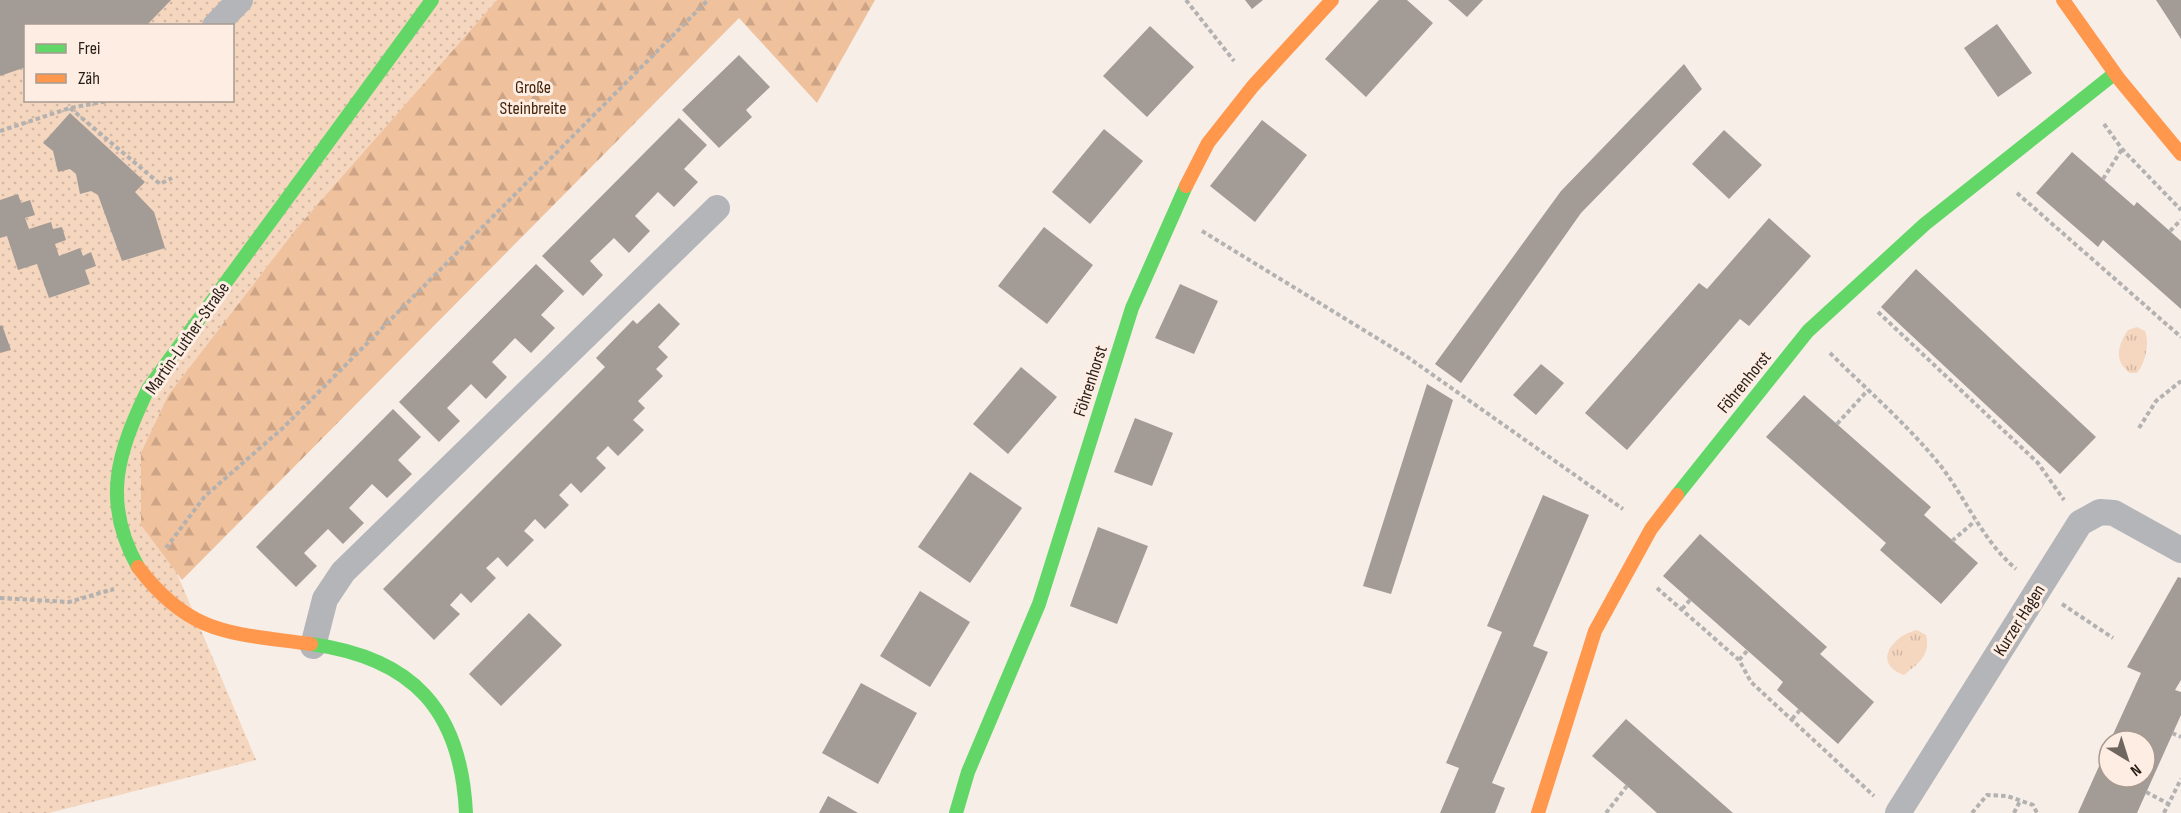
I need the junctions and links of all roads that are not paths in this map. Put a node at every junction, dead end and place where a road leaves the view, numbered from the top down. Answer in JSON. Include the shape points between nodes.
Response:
{"nodes":[{"id":1,"x":240,"y":0,"type":"edge"},
{"id":2,"x":432,"y":0,"type":"edge"},
{"id":3,"x":1332,"y":0,"type":"edge"},
{"id":4,"x":2063,"y":0,"type":"edge"},
{"id":5,"x":217,"y":24,"type":"edge"},
{"id":6,"x":2114,"y":74,"type":"junction"},
{"id":7,"x":2181,"y":154,"type":"edge"},
{"id":8,"x":717,"y":208,"type":"dead end"},
{"id":9,"x":2181,"y":550,"type":"edge"},
{"id":10,"x":313,"y":646,"type":"junction"},
{"id":11,"x":466,"y":813,"type":"edge"},
{"id":12,"x":956,"y":813,"type":"edge"},
{"id":13,"x":1538,"y":813,"type":"edge"},
{"id":14,"x":1898,"y":813,"type":"edge"}],
"edges":[{"from":1,"to":5,"type":"street"},
{"from":2,"to":10,"type":"street","name":"Martin-Luther-Straße","via":[[148,389],[128,431],[118,467],[116,505],[124,542],[145,581],[174,609],[218,630]]},
{"from":3,"to":12,"type":"street","name":"Föhrenhorst","via":[[1253,86],[1208,143],[1173,213],[1132,308],[1039,604],[968,772]]},
{"from":4,"to":6,"type":"street"},
{"from":6,"to":7,"type":"street"},
{"from":6,"to":13,"type":"street","name":"Föhrenhorst","via":[[1925,224],[1808,332],[1651,529],[1594,631]]},
{"from":8,"to":10,"type":"street","via":[[343,572],[325,599]]},
{"from":9,"to":14,"type":"street","name":"Kurzer Hagen","via":[[2114,513],[2100,512],[2080,523]]},
{"from":10,"to":11,"type":"street","name":"Martin-Luther-Straße","via":[[352,651],[382,662],[413,683],[438,711],[456,744],[465,778]]}]}
